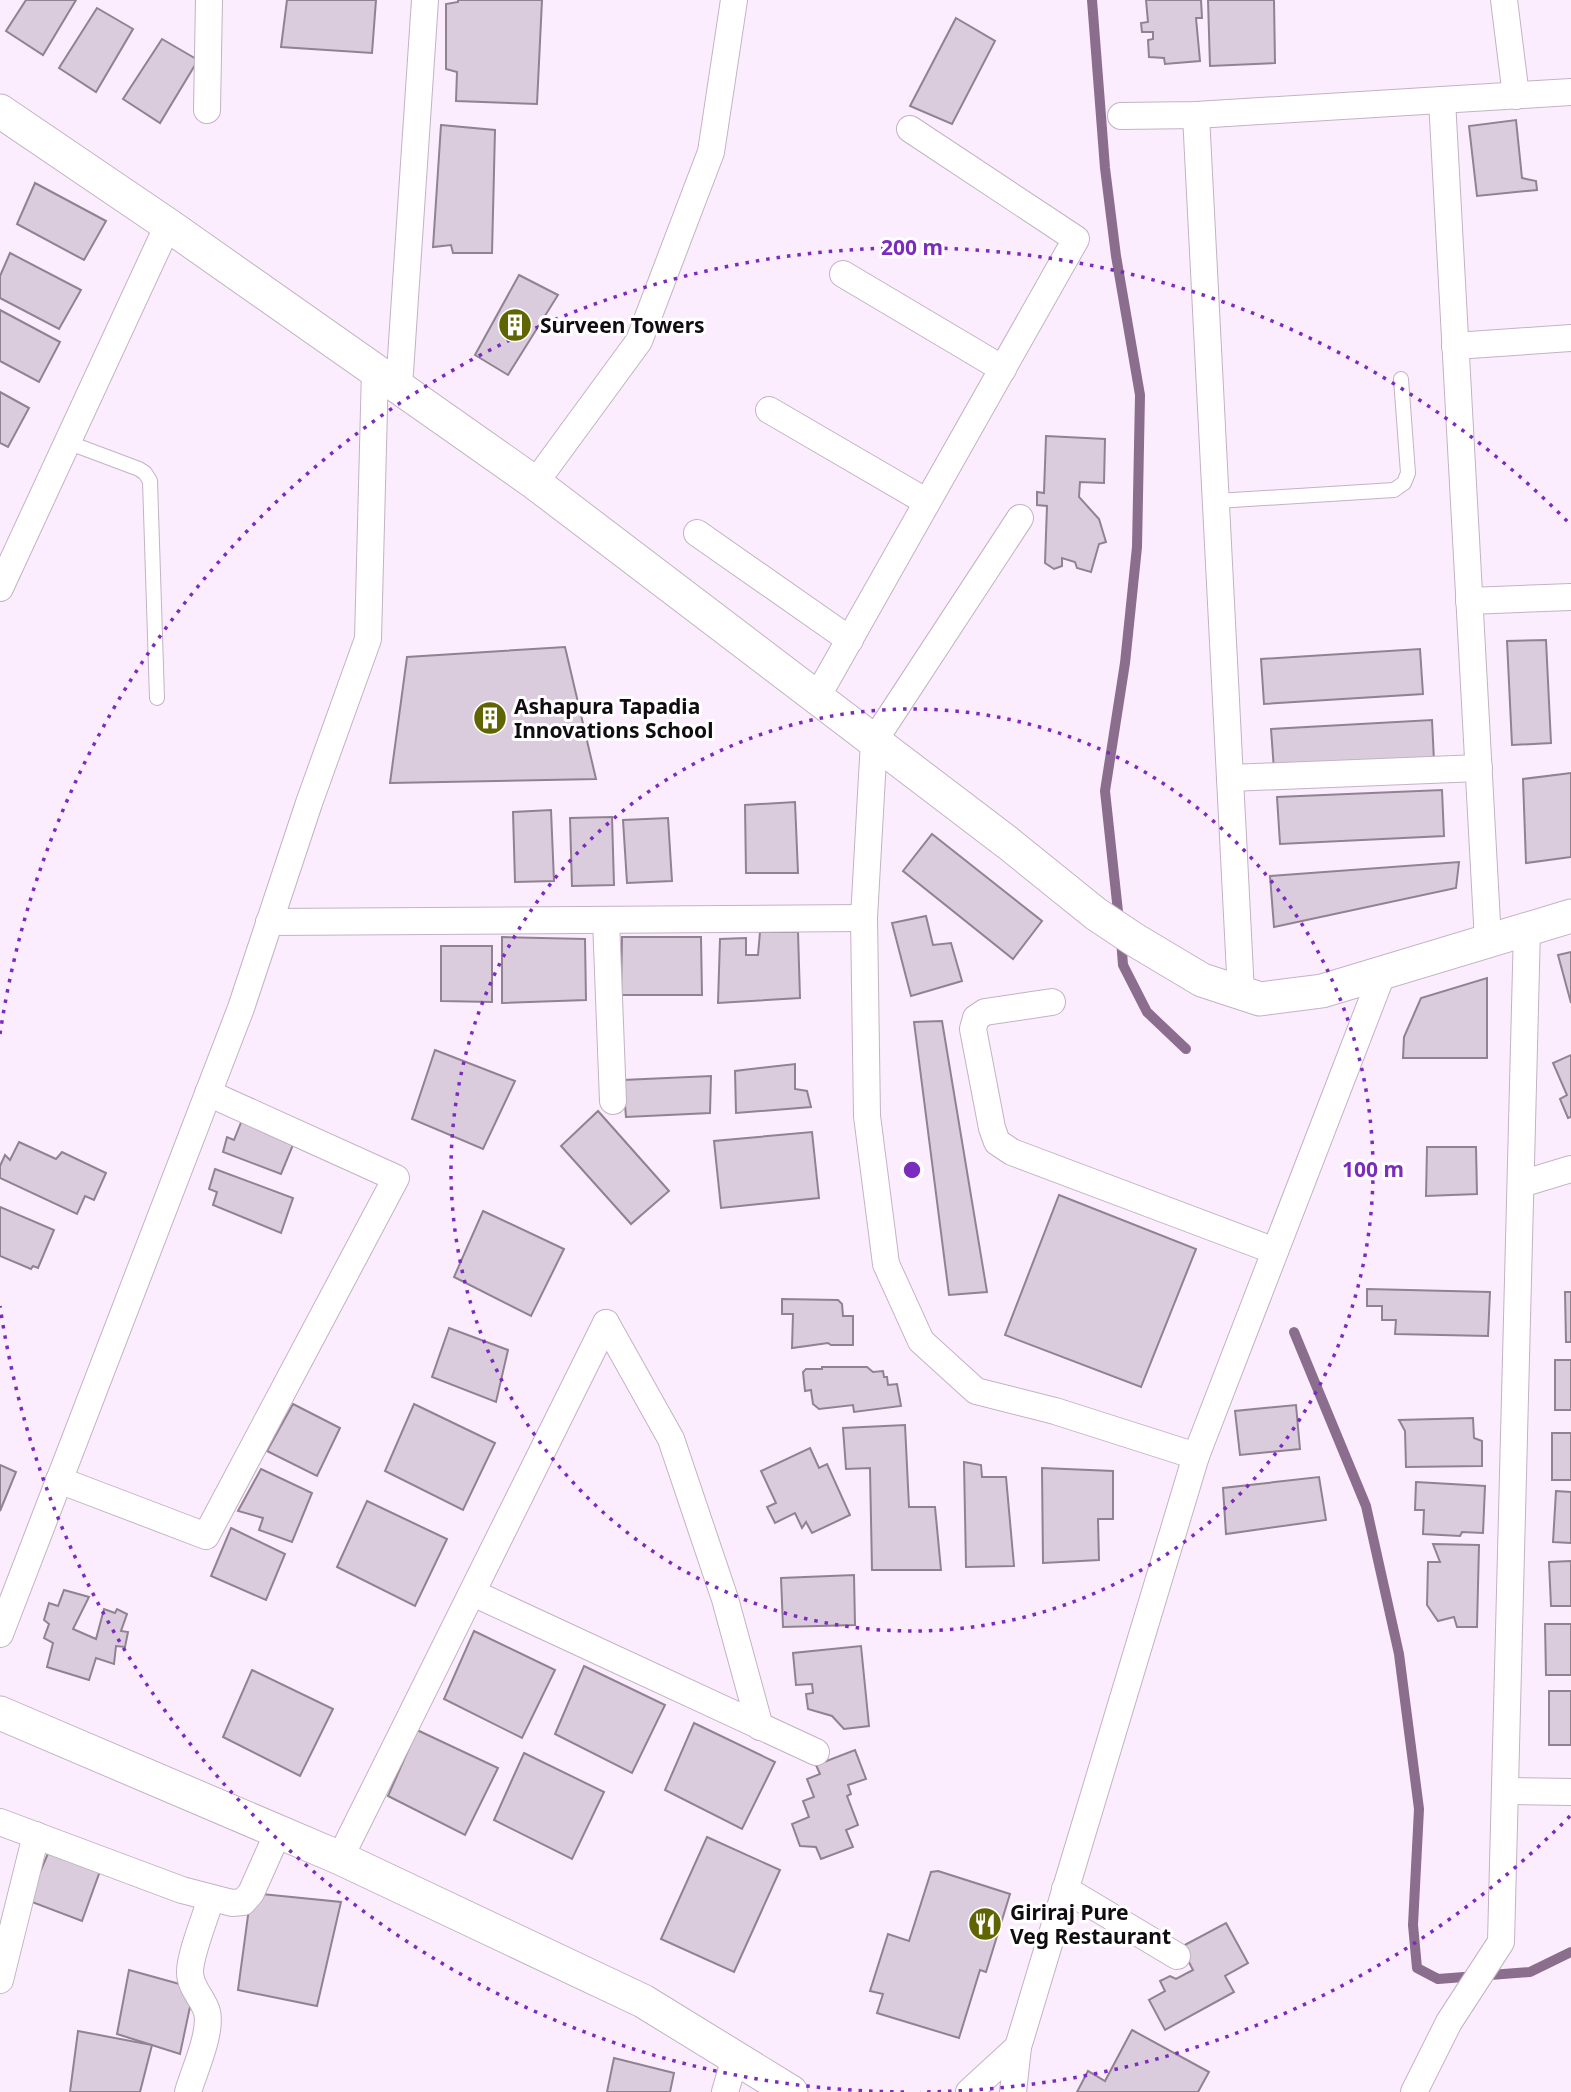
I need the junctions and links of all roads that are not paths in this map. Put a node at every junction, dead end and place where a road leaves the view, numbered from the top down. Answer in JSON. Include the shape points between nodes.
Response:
{"nodes":[{"id":1,"x":209,"y":0,"type":"edge"},
{"id":2,"x":425,"y":0,"type":"edge"},
{"id":3,"x":734,"y":0,"type":"edge"},
{"id":4,"x":1504,"y":0,"type":"edge"},
{"id":5,"x":1571,"y":92,"type":"edge"},
{"id":6,"x":1516,"y":96,"type":"junction"},
{"id":7,"x":1441,"y":100,"type":"junction"},
{"id":8,"x":207,"y":110,"type":"dead end"},
{"id":9,"x":0,"y":111,"type":"edge"},
{"id":10,"x":1196,"y":115,"type":"junction"},
{"id":11,"x":1121,"y":116,"type":"dead end"},
{"id":12,"x":910,"y":129,"type":"dead end"},
{"id":13,"x":168,"y":225,"type":"junction"},
{"id":14,"x":843,"y":274,"type":"dead end"},
{"id":15,"x":1571,"y":338,"type":"edge"},
{"id":16,"x":1455,"y":346,"type":"junction"},
{"id":17,"x":1003,"y":369,"type":"junction"},
{"id":18,"x":387,"y":379,"type":"junction"},
{"id":19,"x":1401,"y":379,"type":"dead end"},
{"id":20,"x":769,"y":410,"type":"dead end"},
{"id":21,"x":67,"y":442,"type":"junction"},
{"id":22,"x":535,"y":483,"type":"junction"},
{"id":23,"x":1217,"y":501,"type":"junction"},
{"id":24,"x":927,"y":502,"type":"junction"},
{"id":25,"x":1020,"y":519,"type":"dead end"},
{"id":26,"x":697,"y":533,"type":"dead end"},
{"id":27,"x":0,"y":588,"type":"edge"},
{"id":28,"x":1571,"y":597,"type":"edge"},
{"id":29,"x":1469,"y":601,"type":"junction"},
{"id":30,"x":850,"y":640,"type":"junction"},
{"id":31,"x":817,"y":697,"type":"junction"},
{"id":32,"x":157,"y":698,"type":"dead end"},
{"id":33,"x":874,"y":741,"type":"junction"},
{"id":34,"x":1479,"y":768,"type":"junction"},
{"id":35,"x":1230,"y":778,"type":"junction"},
{"id":36,"x":1571,"y":916,"type":"edge"},
{"id":37,"x":864,"y":918,"type":"junction"},
{"id":38,"x":606,"y":920,"type":"junction"},
{"id":39,"x":270,"y":922,"type":"junction"},
{"id":40,"x":1527,"y":929,"type":"junction"},
{"id":41,"x":1488,"y":941,"type":"junction"},
{"id":42,"x":1383,"y":972,"type":"junction"},
{"id":43,"x":1241,"y":993,"type":"junction"},
{"id":44,"x":1052,"y":1002,"type":"dead end"},
{"id":45,"x":208,"y":1093,"type":"junction"},
{"id":46,"x":613,"y":1101,"type":"dead end"},
{"id":47,"x":1571,"y":1169,"type":"edge"},
{"id":48,"x":1521,"y":1184,"type":"junction"},
{"id":49,"x":1275,"y":1251,"type":"junction"},
{"id":50,"x":1196,"y":1456,"type":"junction"},
{"id":51,"x":60,"y":1480,"type":"junction"},
{"id":52,"x":473,"y":1593,"type":"junction"},
{"id":53,"x":0,"y":1634,"type":"edge"},
{"id":54,"x":1,"y":1714,"type":"edge"},
{"id":55,"x":760,"y":1727,"type":"junction"},
{"id":56,"x":817,"y":1752,"type":"dead end"},
{"id":57,"x":1506,"y":1791,"type":"junction"},
{"id":58,"x":1571,"y":1792,"type":"edge"},
{"id":59,"x":0,"y":1822,"type":"edge"},
{"id":60,"x":279,"y":1830,"type":"junction"},
{"id":61,"x":36,"y":1835,"type":"junction"},
{"id":62,"x":340,"y":1858,"type":"junction"},
{"id":63,"x":1065,"y":1889,"type":"junction"},
{"id":64,"x":211,"y":1898,"type":"junction"},
{"id":65,"x":1177,"y":1956,"type":"dead end"},
{"id":66,"x":0,"y":1980,"type":"edge"},
{"id":67,"x":1017,"y":2047,"type":"junction"},
{"id":68,"x":735,"y":2058,"type":"junction"},
{"id":69,"x":188,"y":2092,"type":"edge"},
{"id":70,"x":725,"y":2092,"type":"edge"},
{"id":71,"x":790,"y":2092,"type":"edge"},
{"id":72,"x":969,"y":2092,"type":"edge"},
{"id":73,"x":1013,"y":2092,"type":"edge"},
{"id":74,"x":1414,"y":2092,"type":"edge"}],
"edges":[{"from":1,"to":8,"type":"street"},
{"from":2,"to":18,"type":"street"},
{"from":3,"to":22,"type":"street","via":[[711,152],[639,341]]},
{"from":4,"to":6,"type":"street"},
{"from":5,"to":6,"type":"street"},
{"from":6,"to":7,"type":"street"},
{"from":7,"to":10,"type":"street"},
{"from":7,"to":16,"type":"street"},
{"from":9,"to":13,"type":"street"},
{"from":10,"to":11,"type":"street"},
{"from":10,"to":23,"type":"street"},
{"from":12,"to":17,"type":"street","via":[[1076,239]]},
{"from":13,"to":18,"type":"street"},
{"from":13,"to":21,"type":"street"},
{"from":14,"to":17,"type":"street"},
{"from":15,"to":16,"type":"street"},
{"from":16,"to":29,"type":"street"},
{"from":17,"to":24,"type":"street"},
{"from":18,"to":22,"type":"street"},
{"from":18,"to":39,"type":"street","via":[[368,639]]},
{"from":19,"to":23,"type":"lane","via":[[1408,473],[1394,490]]},
{"from":20,"to":24,"type":"street"},
{"from":21,"to":27,"type":"street"},
{"from":21,"to":32,"type":"lane","via":[[139,469],[150,481]]},
{"from":22,"to":31,"type":"street"},
{"from":23,"to":35,"type":"street"},
{"from":24,"to":30,"type":"street"},
{"from":25,"to":33,"type":"street"},
{"from":26,"to":30,"type":"street"},
{"from":28,"to":29,"type":"street"},
{"from":29,"to":34,"type":"street"},
{"from":30,"to":31,"type":"street"},
{"from":31,"to":33,"type":"street"},
{"from":33,"to":37,"type":"street"},
{"from":33,"to":43,"type":"street","via":[[1096,914],[1202,981]]},
{"from":34,"to":35,"type":"street"},
{"from":34,"to":41,"type":"street"},
{"from":35,"to":43,"type":"street"},
{"from":36,"to":40,"type":"street"},
{"from":37,"to":38,"type":"street"},
{"from":37,"to":50,"type":"street","via":[[867,1115],[886,1265],[921,1342],[976,1391]]},
{"from":38,"to":39,"type":"street"},
{"from":38,"to":46,"type":"street"},
{"from":39,"to":45,"type":"street"},
{"from":40,"to":41,"type":"street"},
{"from":40,"to":48,"type":"street"},
{"from":41,"to":42,"type":"street"},
{"from":42,"to":43,"type":"street","via":[[1322,991],[1260,999]]},
{"from":42,"to":49,"type":"street"},
{"from":44,"to":49,"type":"street","via":[[985,1012],[976,1018],[973,1029],[997,1142],[1012,1152]]},
{"from":45,"to":51,"type":"street"},
{"from":45,"to":51,"type":"street","via":[[396,1178],[206,1536]]},
{"from":47,"to":48,"type":"street"},
{"from":48,"to":57,"type":"street"},
{"from":49,"to":50,"type":"street"},
{"from":50,"to":63,"type":"street"},
{"from":51,"to":53,"type":"street"},
{"from":52,"to":55,"type":"street"},
{"from":52,"to":55,"type":"street","via":[[606,1323],[671,1439],[725,1599]]},
{"from":52,"to":62,"type":"street"},
{"from":54,"to":60,"type":"street"},
{"from":55,"to":56,"type":"street"},
{"from":57,"to":58,"type":"street"},
{"from":57,"to":74,"type":"street","via":[[1501,1942],[1449,2022]]},
{"from":59,"to":61,"type":"street"},
{"from":60,"to":62,"type":"street"},
{"from":60,"to":64,"type":"street","via":[[243,1902]]},
{"from":61,"to":64,"type":"street"},
{"from":61,"to":66,"type":"street"},
{"from":62,"to":68,"type":"street","via":[[643,2001]]},
{"from":63,"to":65,"type":"street"},
{"from":63,"to":67,"type":"street"},
{"from":64,"to":69,"type":"street","via":[[190,1973],[208,2014]]},
{"from":67,"to":72,"type":"street"},
{"from":67,"to":73,"type":"street"},
{"from":68,"to":70,"type":"street"},
{"from":68,"to":71,"type":"street"}]}
